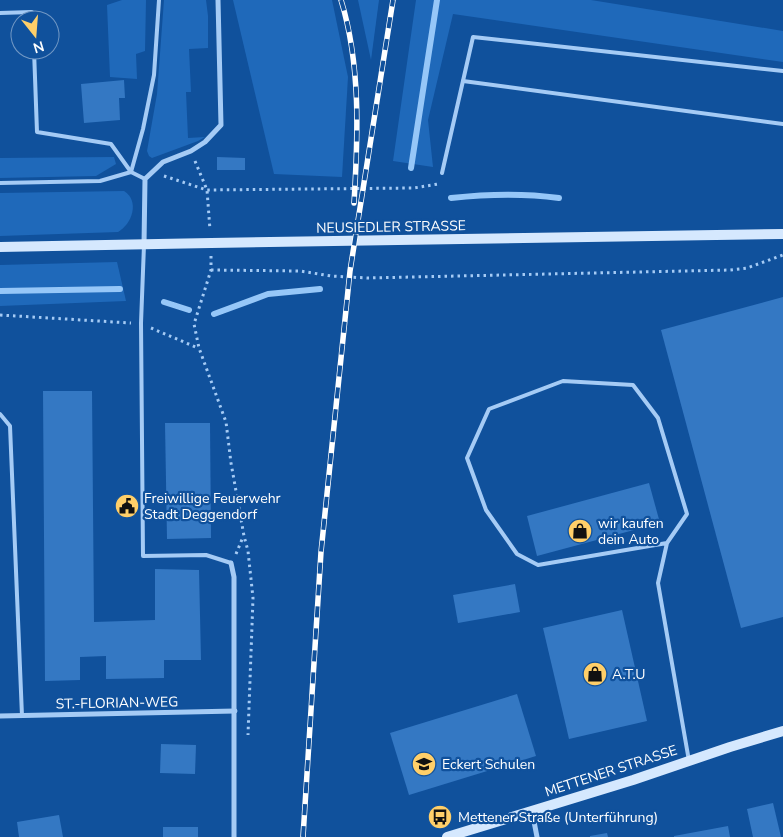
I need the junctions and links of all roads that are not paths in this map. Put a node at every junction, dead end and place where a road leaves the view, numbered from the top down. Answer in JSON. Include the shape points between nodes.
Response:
{"nodes":[{"id":1,"x":159,"y":0,"type":"edge"},
{"id":2,"x":218,"y":0,"type":"edge"},
{"id":3,"x":34,"y":60,"type":"edge"},
{"id":4,"x":783,"y":71,"type":"edge"},
{"id":5,"x":463,"y":81,"type":"junction"},
{"id":6,"x":783,"y":124,"type":"edge"},
{"id":7,"x":131,"y":172,"type":"junction"},
{"id":8,"x":442,"y":173,"type":"road end"},
{"id":9,"x":145,"y":178,"type":"junction"},
{"id":10,"x":0,"y":183,"type":"edge"},
{"id":11,"x":783,"y":234,"type":"edge"},
{"id":12,"x":144,"y":244,"type":"junction"},
{"id":13,"x":0,"y":247,"type":"edge"},
{"id":14,"x":0,"y":414,"type":"edge"},
{"id":15,"x":667,"y":543,"type":"junction"},
{"id":16,"x":231,"y":563,"type":"joint"},
{"id":17,"x":235,"y":711,"type":"junction"},
{"id":18,"x":0,"y":716,"type":"edge"},
{"id":19,"x":22,"y":716,"type":"junction"},
{"id":20,"x":783,"y":730,"type":"edge"},
{"id":21,"x":689,"y":761,"type":"junction"},
{"id":22,"x":532,"y":811,"type":"junction"},
{"id":23,"x":234,"y":837,"type":"edge"},
{"id":24,"x":448,"y":837,"type":"edge"},
{"id":25,"x":537,"y":837,"type":"edge"}],
"edges":[{"from":1,"to":7,"type":"lane","via":[[154,75]]},
{"from":2,"to":9,"type":"street","via":[[221,125],[205,142],[163,162]]},
{"from":3,"to":7,"type":"lane","via":[[37,132],[111,144]]},
{"from":4,"to":5,"type":"lane","via":[[473,36]]},
{"from":5,"to":6,"type":"lane"},
{"from":5,"to":8,"type":"lane"},
{"from":7,"to":9,"type":"lane"},
{"from":7,"to":10,"type":"lane","via":[[100,181]]},
{"from":9,"to":12,"type":"street"},
{"from":11,"to":12,"type":"main road","name":"NEUSIEDLER STRASSE"},
{"from":12,"to":13,"type":"main road","name":"NEUSIEDLER STRASSE"},
{"from":12,"to":16,"type":"lane","via":[[141,323],[143,556],[206,555]]},
{"from":14,"to":19,"type":"lane","via":[[10,426]]},
{"from":15,"to":15,"type":"lane","via":[[687,514],[658,418],[633,385],[562,380],[489,409],[468,458],[486,510],[517,554],[538,565]]},
{"from":15,"to":21,"type":"lane","via":[[658,583]]},
{"from":16,"to":17,"type":"street","via":[[234,577]]},
{"from":17,"to":19,"type":"street","name":"ST.-FLORIAN-WEG"},
{"from":17,"to":23,"type":"street"},
{"from":18,"to":19,"type":"street","name":"ST.-FLORIAN-WEG"},
{"from":20,"to":21,"type":"main road","name":"METTENER STRASSE"},
{"from":21,"to":22,"type":"main road","name":"METTENER STRASSE"},
{"from":22,"to":24,"type":"main road","name":"METTENER STRASSE"},
{"from":22,"to":25,"type":"street"}]}
